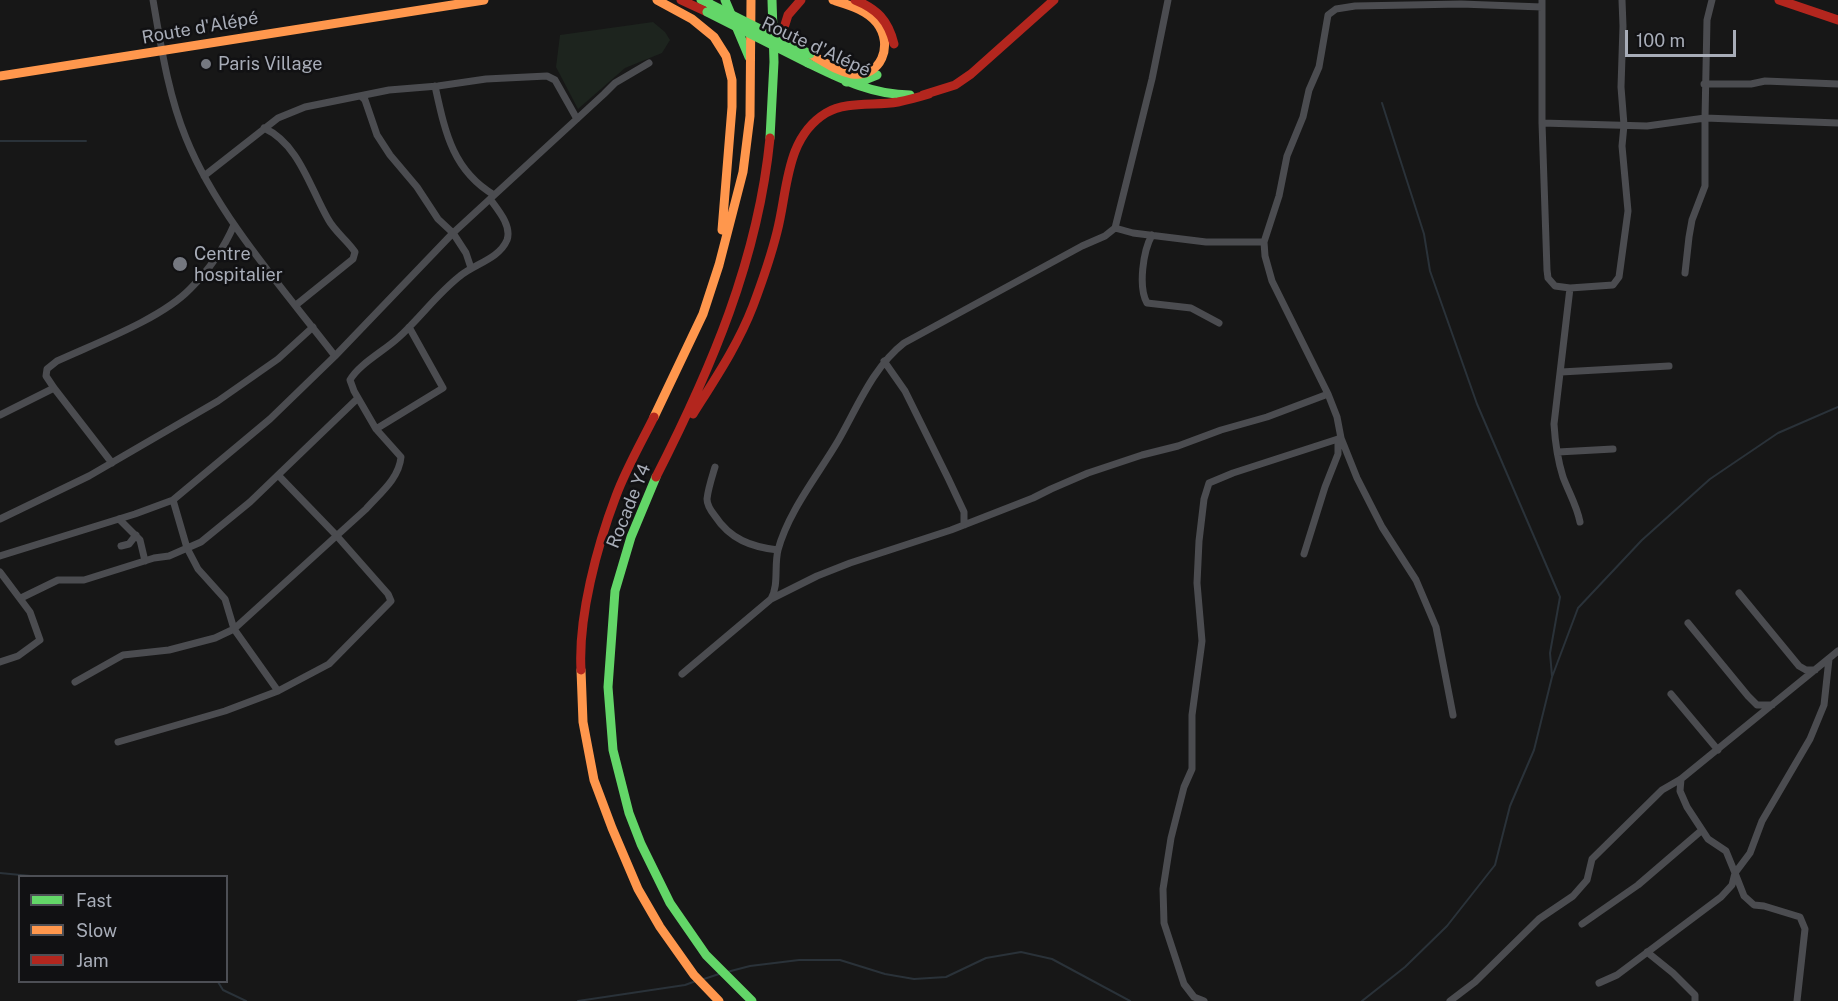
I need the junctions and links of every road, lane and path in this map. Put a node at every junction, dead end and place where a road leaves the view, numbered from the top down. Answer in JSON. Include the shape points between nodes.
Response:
{"nodes":[{"id":1,"x":153,"y":0,"type":"edge"},
{"id":2,"x":479,"y":0,"type":"edge"},
{"id":3,"x":657,"y":0,"type":"edge"},
{"id":4,"x":681,"y":0,"type":"edge"},
{"id":5,"x":725,"y":0,"type":"edge"},
{"id":6,"x":751,"y":0,"type":"edge"},
{"id":7,"x":772,"y":0,"type":"edge"},
{"id":8,"x":801,"y":0,"type":"edge"},
{"id":9,"x":833,"y":0,"type":"edge"},
{"id":10,"x":855,"y":0,"type":"edge"},
{"id":11,"x":1054,"y":0,"type":"edge"},
{"id":12,"x":1168,"y":0,"type":"edge"},
{"id":13,"x":1622,"y":0,"type":"edge"},
{"id":14,"x":1712,"y":0,"type":"edge"},
{"id":15,"x":1779,"y":0,"type":"edge"},
{"id":16,"x":455,"y":2,"type":"edge"},
{"id":17,"x":1542,"y":4,"type":"edge"},
{"id":18,"x":706,"y":5,"type":"edge"},
{"id":19,"x":1838,"y":20,"type":"edge"},
{"id":20,"x":162,"y":51,"type":"junction"},
{"id":21,"x":775,"y":57,"type":"junction"},
{"id":22,"x":809,"y":58,"type":"junction"},
{"id":23,"x":751,"y":61,"type":"junction"},
{"id":24,"x":650,"y":63,"type":"dead end"},
{"id":25,"x":0,"y":76,"type":"edge"},
{"id":26,"x":846,"y":82,"type":"junction"},
{"id":27,"x":1704,"y":84,"type":"junction"},
{"id":28,"x":1838,"y":84,"type":"edge"},
{"id":29,"x":435,"y":86,"type":"junction"},
{"id":30,"x":929,"y":94,"type":"junction"},
{"id":31,"x":361,"y":96,"type":"junction"},
{"id":32,"x":1705,"y":118,"type":"junction"},
{"id":33,"x":577,"y":119,"type":"junction"},
{"id":34,"x":1542,"y":123,"type":"junction"},
{"id":35,"x":1838,"y":123,"type":"edge"},
{"id":36,"x":1624,"y":125,"type":"junction"},
{"id":37,"x":264,"y":128,"type":"junction"},
{"id":38,"x":204,"y":176,"type":"junction"},
{"id":39,"x":492,"y":197,"type":"junction"},
{"id":40,"x":234,"y":225,"type":"junction"},
{"id":41,"x":1115,"y":228,"type":"junction"},
{"id":42,"x":453,"y":232,"type":"junction"},
{"id":43,"x":1152,"y":235,"type":"junction"},
{"id":44,"x":1264,"y":242,"type":"junction"},
{"id":45,"x":719,"y":265,"type":"junction"},
{"id":46,"x":471,"y":268,"type":"junction"},
{"id":47,"x":1685,"y":273,"type":"dead end"},
{"id":48,"x":1570,"y":288,"type":"junction"},
{"id":49,"x":296,"y":305,"type":"junction"},
{"id":50,"x":1219,"y":323,"type":"dead end"},
{"id":51,"x":313,"y":327,"type":"junction"},
{"id":52,"x":409,"y":327,"type":"junction"},
{"id":53,"x":335,"y":356,"type":"junction"},
{"id":54,"x":884,"y":361,"type":"junction"},
{"id":55,"x":1669,"y":366,"type":"dead end"},
{"id":56,"x":1561,"y":372,"type":"junction"},
{"id":57,"x":54,"y":388,"type":"junction"},
{"id":58,"x":1328,"y":394,"type":"junction"},
{"id":59,"x":358,"y":398,"type":"junction"},
{"id":60,"x":0,"y":416,"type":"edge"},
{"id":61,"x":376,"y":429,"type":"junction"},
{"id":62,"x":1339,"y":439,"type":"junction"},
{"id":63,"x":675,"y":440,"type":"junction"},
{"id":64,"x":1613,"y":449,"type":"dead end"},
{"id":65,"x":1558,"y":452,"type":"junction"},
{"id":66,"x":112,"y":463,"type":"junction"},
{"id":67,"x":715,"y":467,"type":"dead end"},
{"id":68,"x":278,"y":475,"type":"junction"},
{"id":69,"x":173,"y":500,"type":"junction"},
{"id":70,"x":0,"y":519,"type":"edge"},
{"id":71,"x":119,"y":519,"type":"junction"},
{"id":72,"x":1580,"y":522,"type":"dead end"},
{"id":73,"x":964,"y":525,"type":"junction"},
{"id":74,"x":336,"y":535,"type":"junction"},
{"id":75,"x":136,"y":536,"type":"junction"},
{"id":76,"x":121,"y":546,"type":"dead end"},
{"id":77,"x":187,"y":548,"type":"junction"},
{"id":78,"x":778,"y":550,"type":"junction"},
{"id":79,"x":1304,"y":554,"type":"dead end"},
{"id":80,"x":0,"y":556,"type":"edge"},
{"id":81,"x":145,"y":561,"type":"junction"},
{"id":82,"x":0,"y":572,"type":"edge"},
{"id":83,"x":1739,"y":593,"type":"dead end"},
{"id":84,"x":21,"y":598,"type":"junction"},
{"id":85,"x":771,"y":599,"type":"junction"},
{"id":86,"x":1689,"y":623,"type":"dead end"},
{"id":87,"x":234,"y":629,"type":"junction"},
{"id":88,"x":1838,"y":651,"type":"edge"},
{"id":89,"x":1829,"y":659,"type":"junction"},
{"id":90,"x":0,"y":662,"type":"edge"},
{"id":91,"x":1815,"y":670,"type":"junction"},
{"id":92,"x":682,"y":674,"type":"dead end"},
{"id":93,"x":75,"y":682,"type":"dead end"},
{"id":94,"x":278,"y":691,"type":"junction"},
{"id":95,"x":1671,"y":694,"type":"dead end"},
{"id":96,"x":1772,"y":705,"type":"junction"},
{"id":97,"x":1454,"y":715,"type":"dead end"},
{"id":98,"x":118,"y":742,"type":"dead end"},
{"id":99,"x":1718,"y":750,"type":"junction"},
{"id":100,"x":1682,"y":779,"type":"junction"},
{"id":101,"x":1702,"y":830,"type":"junction"},
{"id":102,"x":1736,"y":873,"type":"junction"},
{"id":103,"x":1582,"y":924,"type":"dead end"},
{"id":104,"x":1647,"y":952,"type":"junction"},
{"id":105,"x":1599,"y":983,"type":"dead end"},
{"id":106,"x":719,"y":1001,"type":"edge"},
{"id":107,"x":752,"y":1001,"type":"edge"},
{"id":108,"x":1204,"y":1001,"type":"edge"},
{"id":109,"x":1450,"y":1001,"type":"edge"},
{"id":110,"x":1695,"y":1001,"type":"edge"},
{"id":111,"x":1797,"y":1001,"type":"edge"}],
"edges":[{"from":1,"to":20,"type":"street"},
{"from":2,"to":16,"type":"main road","name":"Route d'Alépé"},
{"from":3,"to":45,"type":"main road","via":[[692,19],[714,37],[726,56],[732,80]]},
{"from":4,"to":18,"type":"main road"},
{"from":5,"to":23,"type":"main road"},
{"from":6,"to":23,"type":"main road","name":"Rocade Y4"},
{"from":7,"to":21,"type":"main road","name":"Rocade Y4"},
{"from":8,"to":21,"type":"main road","via":[[792,6]]},
{"from":9,"to":22,"type":"main road","via":[[870,16],[878,24],[887,48],[883,60],[867,72],[856,74]]},
{"from":10,"to":26,"type":"main road","via":[[887,21],[895,49],[881,73],[862,81]]},
{"from":11,"to":30,"type":"main road","name":"Route d'Alépé","via":[[971,74],[955,86]]},
{"from":12,"to":41,"type":"street"},
{"from":13,"to":36,"type":"street"},
{"from":14,"to":27,"type":"street","via":[[1707,20]]},
{"from":15,"to":19,"type":"main road"},
{"from":16,"to":20,"type":"main road","name":"Route d'Alépé"},
{"from":17,"to":34,"type":"street"},
{"from":17,"to":44,"type":"street","via":[[1355,6],[1332,11],[1319,67],[1287,156],[1280,196]]},
{"from":18,"to":22,"type":"main road","bridge":true},
{"from":20,"to":25,"type":"main road","name":"Route d'Alépé"},
{"from":20,"to":38,"type":"street","via":[[185,136]]},
{"from":21,"to":63,"type":"main road","name":"Rocade Y4","via":[[773,120],[751,246],[728,318]]},
{"from":22,"to":26,"type":"main road","name":"Route d'Alépé"},
{"from":23,"to":45,"type":"main road","name":"Rocade Y4","via":[[750,116],[742,172]]},
{"from":24,"to":33,"type":"street","via":[[615,83]]},
{"from":26,"to":30,"type":"main road","name":"Route d'Alépé","via":[[898,96]]},
{"from":27,"to":28,"type":"street"},
{"from":27,"to":32,"type":"street"},
{"from":29,"to":31,"type":"street"},
{"from":29,"to":33,"type":"street","via":[[486,79],[551,77]]},
{"from":29,"to":39,"type":"street","via":[[453,152],[468,175]]},
{"from":30,"to":63,"type":"main road","via":[[828,111],[810,125],[791,161],[777,232],[753,306],[730,355]]},
{"from":31,"to":37,"type":"street","via":[[292,111]]},
{"from":31,"to":42,"type":"street","via":[[372,126],[390,155],[438,219]]},
{"from":32,"to":35,"type":"street"},
{"from":32,"to":36,"type":"street","via":[[1661,125]]},
{"from":32,"to":47,"type":"street","via":[[1705,186],[1690,228]]},
{"from":33,"to":39,"type":"street"},
{"from":34,"to":36,"type":"street"},
{"from":34,"to":48,"type":"street","via":[[1548,278],[1555,286]]},
{"from":36,"to":48,"type":"street","via":[[1622,147],[1628,211],[1619,277],[1613,285]]},
{"from":37,"to":38,"type":"street"},
{"from":37,"to":49,"type":"street","via":[[288,146],[327,219],[355,255]]},
{"from":38,"to":40,"type":"street"},
{"from":39,"to":42,"type":"street"},
{"from":39,"to":46,"type":"street","via":[[508,228],[508,238],[498,253]]},
{"from":40,"to":49,"type":"street"},
{"from":40,"to":57,"type":"street","via":[[216,256],[179,298],[52,365],[45,372]]},
{"from":41,"to":43,"type":"street"},
{"from":41,"to":54,"type":"street","via":[[904,343]]},
{"from":42,"to":46,"type":"street"},
{"from":42,"to":53,"type":"street"},
{"from":43,"to":44,"type":"street","via":[[1206,242]]},
{"from":43,"to":50,"type":"street","via":[[1144,266],[1143,296],[1148,303],[1191,308]]},
{"from":44,"to":58,"type":"street","via":[[1272,280]]},
{"from":45,"to":106,"type":"main road","name":"Rocade Y4","via":[[703,314],[616,495],[590,579],[580,657],[583,722],[594,780],[612,828],[638,889],[678,955]]},
{"from":46,"to":52,"type":"street"},
{"from":48,"to":56,"type":"street"},
{"from":49,"to":51,"type":"street"},
{"from":51,"to":53,"type":"street"},
{"from":51,"to":66,"type":"street","via":[[278,359],[232,391]]},
{"from":52,"to":59,"type":"street","via":[[352,376],[350,382]]},
{"from":52,"to":61,"type":"street","via":[[443,388]]},
{"from":53,"to":69,"type":"street","via":[[270,419]]},
{"from":54,"to":73,"type":"street","via":[[905,392],[948,478],[964,512]]},
{"from":54,"to":78,"type":"street","via":[[799,502]]},
{"from":55,"to":56,"type":"street"},
{"from":56,"to":65,"type":"street","via":[[1554,424]]},
{"from":57,"to":60,"type":"street"},
{"from":57,"to":66,"type":"street"},
{"from":58,"to":62,"type":"street","via":[[1337,417]]},
{"from":58,"to":73,"type":"street","via":[[1186,444],[1088,473]]},
{"from":59,"to":61,"type":"street"},
{"from":59,"to":68,"type":"street"},
{"from":61,"to":74,"type":"street","via":[[401,461],[386,487]]},
{"from":62,"to":79,"type":"street","via":[[1338,454]]},
{"from":62,"to":97,"type":"street","via":[[1382,527],[1416,580],[1436,627]]},
{"from":62,"to":108,"type":"street","via":[[1209,483],[1204,499],[1197,583],[1202,641],[1192,715],[1192,770],[1171,838],[1163,889],[1164,923],[1184,984],[1194,997]]},
{"from":63,"to":107,"type":"main road","name":"Rocade Y4","via":[[642,508],[616,586],[609,653],[609,718],[618,773],[632,822],[658,879],[703,952]]},
{"from":64,"to":65,"type":"street"},
{"from":65,"to":72,"type":"street"},
{"from":66,"to":70,"type":"street"},
{"from":67,"to":78,"type":"street","via":[[707,499],[723,528],[751,545]]},
{"from":68,"to":74,"type":"street"},
{"from":68,"to":77,"type":"street","via":[[228,522]]},
{"from":69,"to":71,"type":"street"},
{"from":69,"to":77,"type":"street"},
{"from":71,"to":75,"type":"street"},
{"from":71,"to":80,"type":"street"},
{"from":73,"to":85,"type":"street","via":[[850,563]]},
{"from":74,"to":87,"type":"street"},
{"from":74,"to":94,"type":"street","via":[[391,601],[328,664]]},
{"from":75,"to":76,"type":"street"},
{"from":75,"to":81,"type":"street"},
{"from":77,"to":81,"type":"street"},
{"from":77,"to":87,"type":"street","via":[[198,569],[225,599]]},
{"from":78,"to":85,"type":"street"},
{"from":81,"to":84,"type":"street","via":[[84,580],[58,580]]},
{"from":82,"to":84,"type":"street"},
{"from":83,"to":91,"type":"street","via":[[1798,666]]},
{"from":84,"to":90,"type":"street","via":[[40,640],[18,656]]},
{"from":85,"to":92,"type":"street"},
{"from":86,"to":96,"type":"street","via":[[1757,705]]},
{"from":87,"to":93,"type":"street","via":[[169,650],[123,655]]},
{"from":87,"to":94,"type":"street"},
{"from":88,"to":89,"type":"street"},
{"from":89,"to":91,"type":"street"},
{"from":89,"to":102,"type":"street","via":[[1824,705],[1810,739]]},
{"from":91,"to":96,"type":"street"},
{"from":94,"to":98,"type":"street","via":[[216,714]]},
{"from":95,"to":99,"type":"street"},
{"from":96,"to":99,"type":"street"},
{"from":99,"to":100,"type":"street"},
{"from":100,"to":101,"type":"street","via":[[1680,790]]},
{"from":100,"to":109,"type":"street","via":[[1662,790],[1592,859],[1587,880],[1573,896],[1539,919]]},
{"from":101,"to":102,"type":"street","via":[[1726,851]]},
{"from":101,"to":103,"type":"street","via":[[1638,885]]},
{"from":102,"to":104,"type":"street","via":[[1721,897]]},
{"from":102,"to":111,"type":"street","via":[[1744,896],[1754,906],[1800,917],[1805,928]]},
{"from":104,"to":105,"type":"street","via":[[1617,975]]},
{"from":104,"to":110,"type":"street","via":[[1695,995]]}]}
